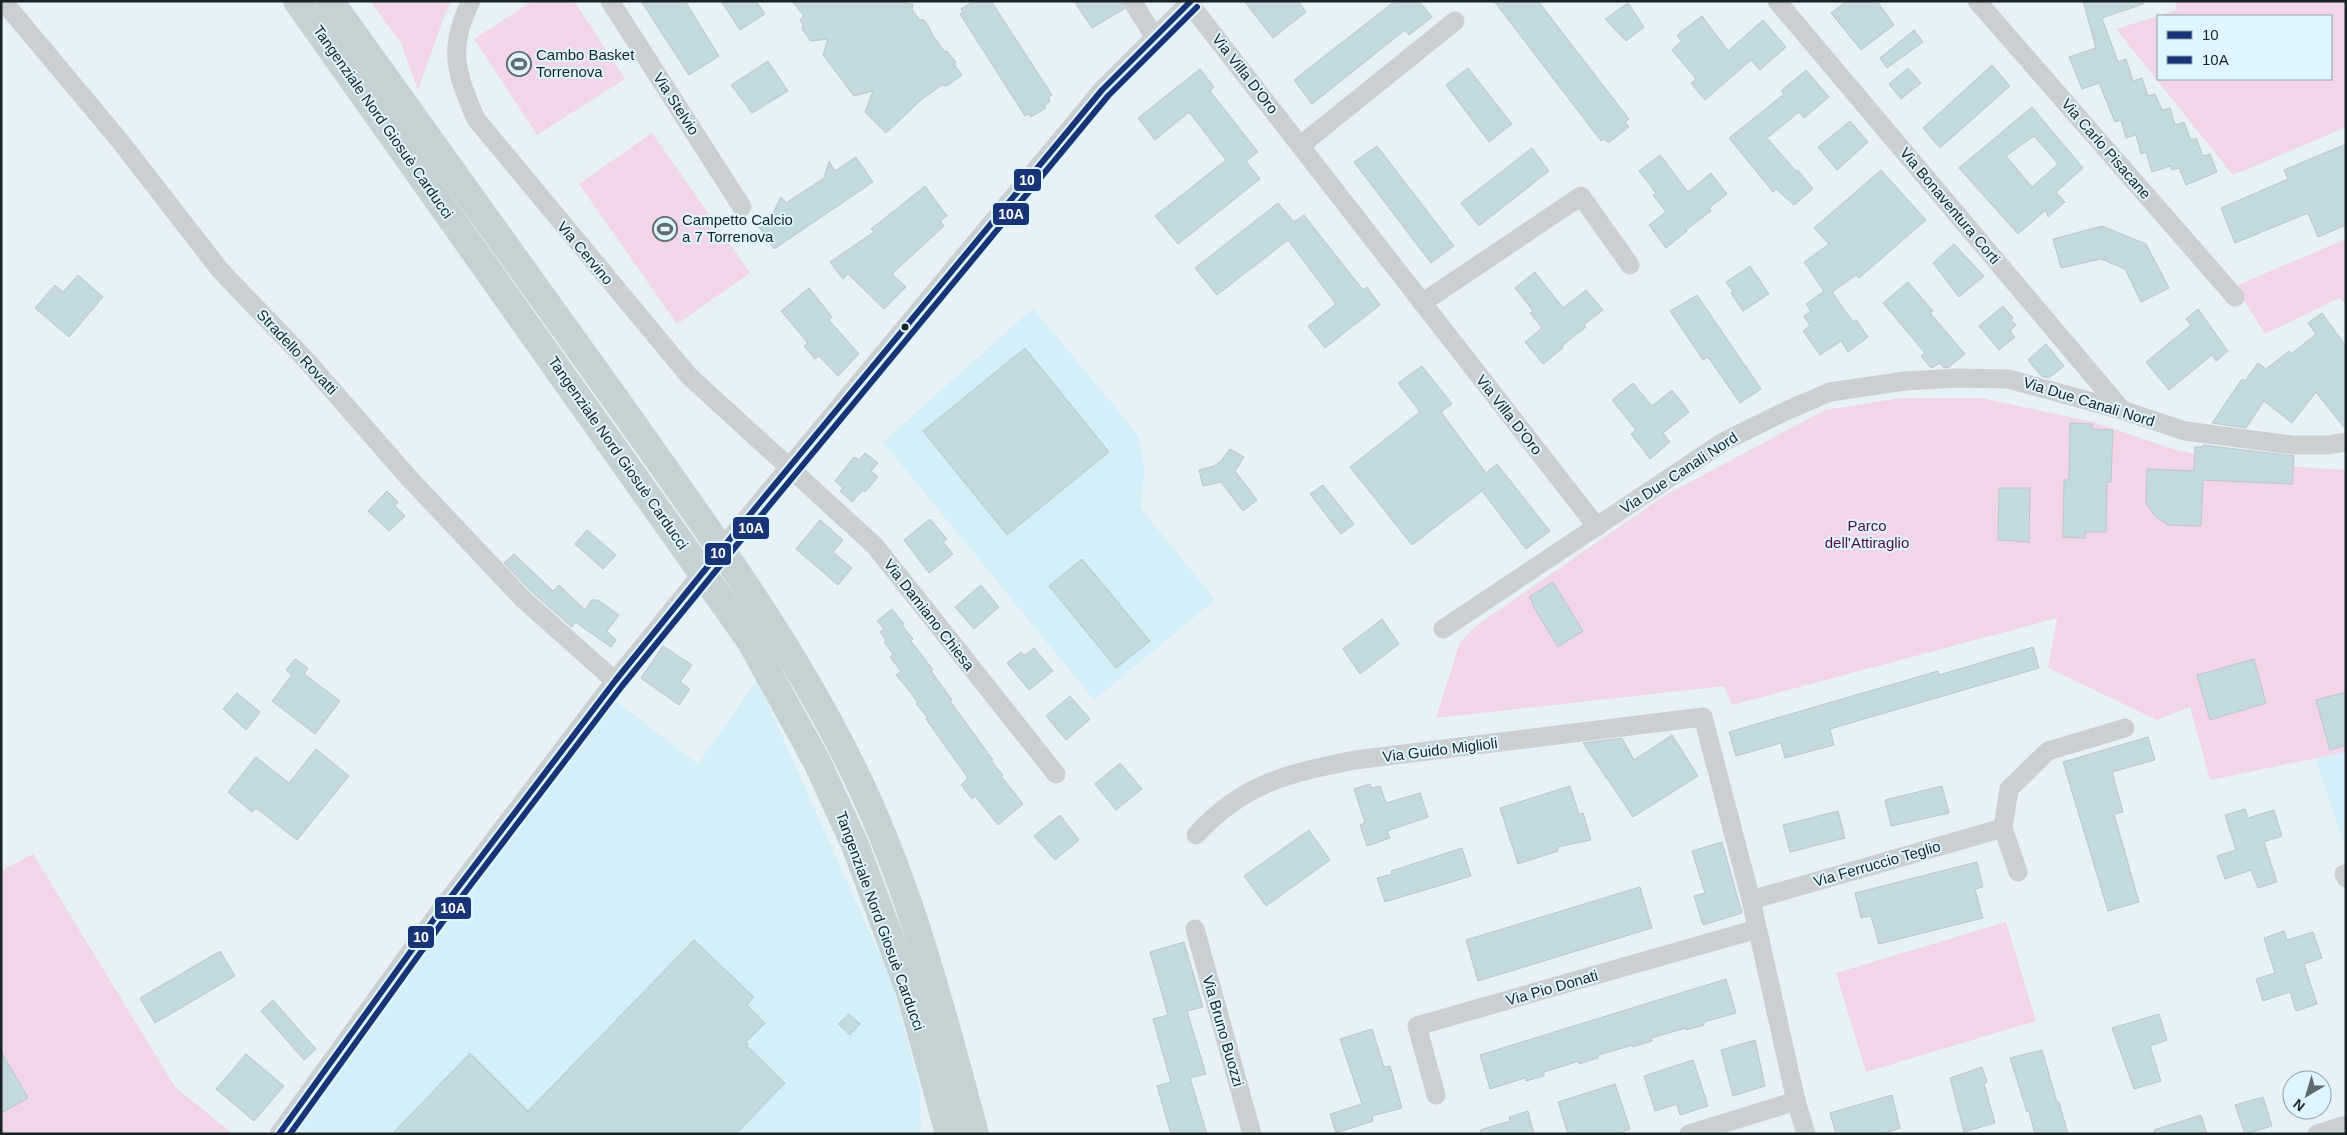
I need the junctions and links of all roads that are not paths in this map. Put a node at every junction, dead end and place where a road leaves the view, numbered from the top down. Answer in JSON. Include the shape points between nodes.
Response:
{"nodes":[{"id":1,"x":3,"y":1,"type":"edge"},
{"id":2,"x":297,"y":1,"type":"edge"},
{"id":3,"x":330,"y":1,"type":"edge"},
{"id":4,"x":472,"y":1,"type":"edge"},
{"id":5,"x":610,"y":1,"type":"edge"},
{"id":6,"x":1132,"y":1,"type":"edge"},
{"id":7,"x":1778,"y":1,"type":"edge"},
{"id":8,"x":1976,"y":1,"type":"edge"},
{"id":9,"x":1190,"y":2,"type":"edge"},
{"id":10,"x":1455,"y":21,"type":"dead end"},
{"id":11,"x":1154,"y":36,"type":"junction"},
{"id":12,"x":1301,"y":146,"type":"junction"},
{"id":13,"x":742,"y":207,"type":"dead end"},
{"id":14,"x":1630,"y":265,"type":"dead end"},
{"id":15,"x":2235,"y":298,"type":"dead end"},
{"id":16,"x":1422,"y":303,"type":"junction"},
{"id":17,"x":2122,"y":410,"type":"junction"},
{"id":18,"x":2346,"y":442,"type":"edge"},
{"id":19,"x":790,"y":468,"type":"junction"},
{"id":20,"x":1597,"y":527,"type":"junction"},
{"id":21,"x":1442,"y":629,"type":"dead end"},
{"id":22,"x":615,"y":681,"type":"junction"},
{"id":23,"x":2125,"y":728,"type":"dead end"},
{"id":24,"x":1056,"y":774,"type":"dead end"},
{"id":25,"x":2003,"y":828,"type":"junction"},
{"id":26,"x":1196,"y":835,"type":"dead end"},
{"id":27,"x":2018,"y":872,"type":"dead end"},
{"id":28,"x":1751,"y":900,"type":"junction"},
{"id":29,"x":1195,"y":929,"type":"dead end"},
{"id":30,"x":1757,"y":929,"type":"junction"},
{"id":31,"x":1436,"y":1095,"type":"dead end"},
{"id":32,"x":1796,"y":1101,"type":"junction"},
{"id":33,"x":2346,"y":1124,"type":"edge"},
{"id":34,"x":279,"y":1134,"type":"edge"},
{"id":35,"x":949,"y":1134,"type":"edge"},
{"id":36,"x":975,"y":1134,"type":"edge"},
{"id":37,"x":1252,"y":1134,"type":"edge"},
{"id":38,"x":1689,"y":1134,"type":"edge"},
{"id":39,"x":1806,"y":1134,"type":"edge"},
{"id":40,"x":2317,"y":1134,"type":"edge"}],
"edges":[{"from":1,"to":22,"type":"street","name":"Stradello Rovatti","via":[[120,141],[220,270],[524,600]]},
{"from":2,"to":35,"type":"highway","name":"Tangenziale Nord Giosuè Carducci","via":[[751,642],[818,762],[855,845],[910,992]]},
{"from":3,"to":36,"type":"highway","name":"Tangenziale Nord Giosuè Carducci","via":[[584,355],[783,642],[849,760],[888,851],[935,981]]},
{"from":4,"to":19,"type":"street","name":"Via Cervino","via":[[458,38],[456,64],[476,119],[689,376]]},
{"from":5,"to":13,"type":"street","name":"Via Stelvio"},
{"from":6,"to":11,"type":"street"},
{"from":7,"to":17,"type":"street","name":"Via Bonaventura Corti"},
{"from":8,"to":15,"type":"street","name":"Via Carlo Pisacane"},
{"from":9,"to":11,"type":"street"},
{"from":9,"to":12,"type":"street","name":"Via Villa D'Oro"},
{"from":10,"to":12,"type":"street"},
{"from":11,"to":19,"type":"street","via":[[1102,90]]},
{"from":12,"to":16,"type":"street","name":"Via Villa D'Oro"},
{"from":14,"to":16,"type":"street","via":[[1581,196]]},
{"from":16,"to":20,"type":"street","name":"Via Villa D'Oro"},
{"from":17,"to":18,"type":"street","name":"Via Due Canali Nord","via":[[2185,431],[2239,439],[2292,445]]},
{"from":17,"to":20,"type":"street","name":"Via Due Canali Nord","via":[[2008,379],[1905,381],[1830,392],[1723,442]]},
{"from":19,"to":22,"type":"street"},
{"from":19,"to":24,"type":"street","name":"Via Damiano Chiesa","via":[[874,546]]},
{"from":20,"to":21,"type":"street","name":"Via Due Canali Nord"},
{"from":22,"to":34,"type":"street","via":[[437,915]]},
{"from":23,"to":25,"type":"street","via":[[2048,751],[2009,789]]},
{"from":25,"to":27,"type":"street"},
{"from":25,"to":28,"type":"street","name":"Via Ferruccio Teglio"},
{"from":26,"to":28,"type":"street","name":"Via Guido Miglioli","via":[[1231,803],[1274,779],[1304,770],[1355,760],[1703,717]]},
{"from":28,"to":30,"type":"street"},
{"from":29,"to":37,"type":"street","name":"Via Bruno Buozzi"},
{"from":30,"to":31,"type":"street","name":"Via Pio Donati","via":[[1417,1026]]},
{"from":30,"to":32,"type":"street"},
{"from":32,"to":38,"type":"street"},
{"from":32,"to":39,"type":"street"},
{"from":33,"to":40,"type":"street"}]}
